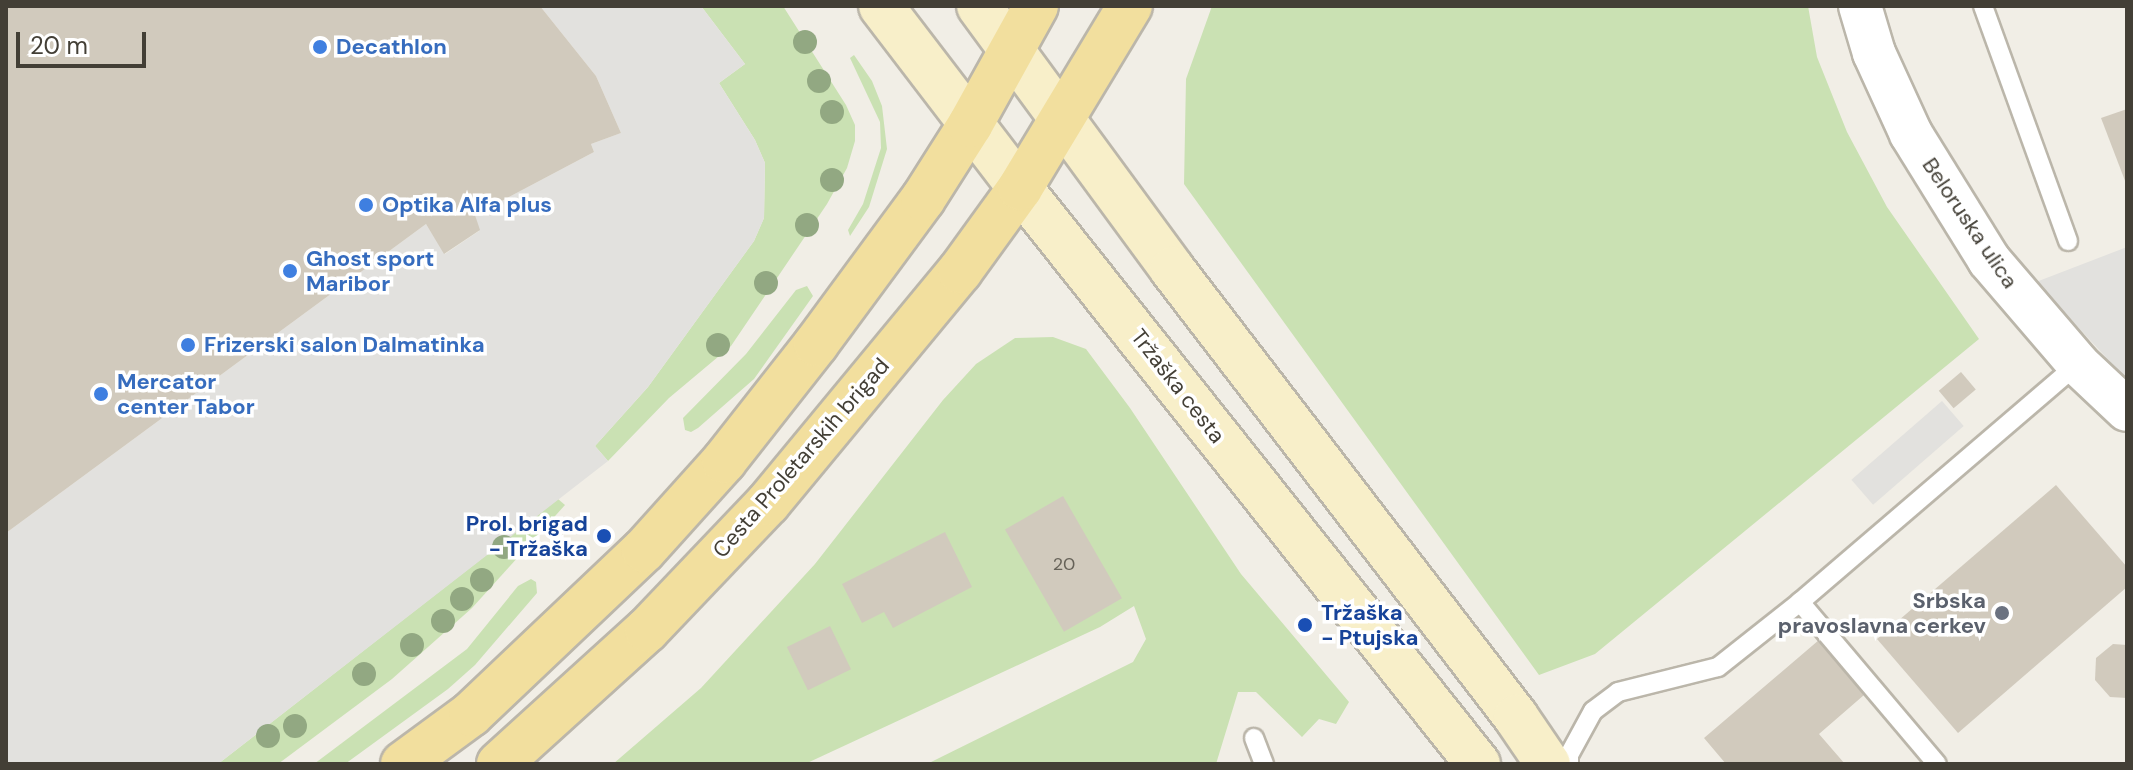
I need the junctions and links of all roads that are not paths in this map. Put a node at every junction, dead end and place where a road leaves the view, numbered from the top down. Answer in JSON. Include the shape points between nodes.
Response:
{"nodes":[{"id":1,"x":881,"y":6,"type":"edge"},
{"id":2,"x":979,"y":6,"type":"edge"},
{"id":3,"x":1036,"y":6,"type":"edge"},
{"id":4,"x":1130,"y":6,"type":"edge"},
{"id":5,"x":1860,"y":6,"type":"edge"},
{"id":6,"x":1983,"y":6,"type":"edge"},
{"id":7,"x":1011,"y":51,"type":"junction"},
{"id":8,"x":1061,"y":117,"type":"junction"},
{"id":9,"x":970,"y":125,"type":"junction"},
{"id":10,"x":1020,"y":188,"type":"junction"},
{"id":11,"x":2068,"y":241,"type":"dead end"},
{"id":12,"x":2078,"y":364,"type":"junction"},
{"id":13,"x":2127,"y":410,"type":"edge"},
{"id":14,"x":1800,"y":602,"type":"junction"},
{"id":15,"x":1254,"y":738,"type":"dead end"},
{"id":16,"x":403,"y":764,"type":"edge"},
{"id":17,"x":499,"y":764,"type":"edge"},
{"id":18,"x":1264,"y":764,"type":"edge"},
{"id":19,"x":1478,"y":764,"type":"edge"},
{"id":20,"x":1548,"y":764,"type":"edge"},
{"id":21,"x":1569,"y":764,"type":"edge"},
{"id":22,"x":1937,"y":764,"type":"edge"}],
"edges":[{"from":1,"to":9,"type":"main road","name":"Tržaška cesta"},
{"from":2,"to":7,"type":"main road"},
{"from":3,"to":7,"type":"main road"},
{"from":4,"to":8,"type":"main road","name":"Cesta Proletarskih brigad"},
{"from":5,"to":12,"type":"street","name":"Beloruska ulica","via":[[1874,53],[1911,134],[1949,198],[1989,260]]},
{"from":6,"to":11,"type":"lane"},
{"from":7,"to":8,"type":"main road"},
{"from":7,"to":9,"type":"main road"},
{"from":8,"to":10,"type":"main road","name":"Cesta Proletarskih brigad"},
{"from":8,"to":20,"type":"main road"},
{"from":9,"to":10,"type":"main road","name":"Tržaška cesta"},
{"from":9,"to":16,"type":"main road","via":[[923,199],[714,472],[644,550],[471,714]]},
{"from":10,"to":17,"type":"main road","name":"Cesta Proletarskih brigad","via":[[960,271],[768,503],[647,630]]},
{"from":10,"to":19,"type":"main road","name":"Tržaška cesta"},
{"from":12,"to":13,"type":"street","name":"Beloruska ulica"},
{"from":12,"to":14,"type":"lane"},
{"from":14,"to":21,"type":"lane","via":[[1718,667],[1618,692],[1593,711]]},
{"from":14,"to":22,"type":"lane"},
{"from":15,"to":18,"type":"lane"}]}
